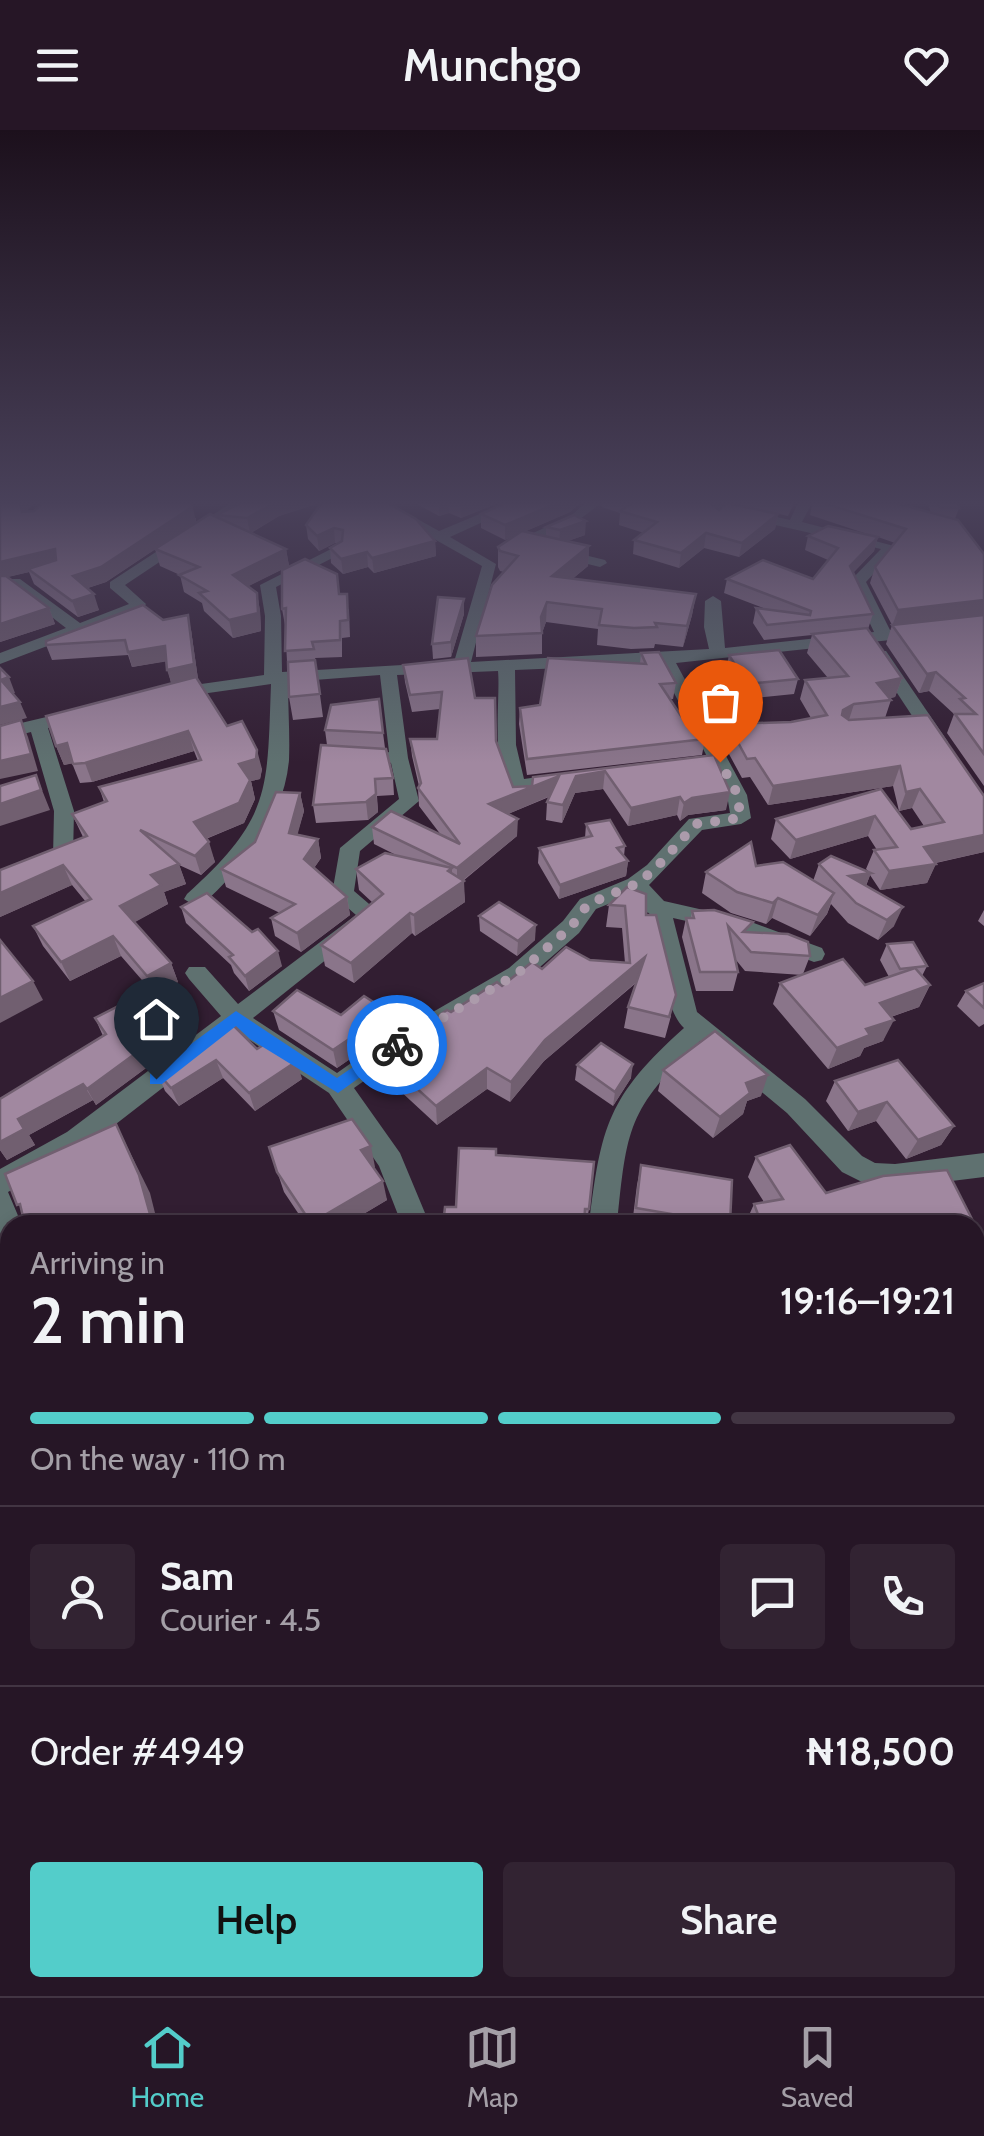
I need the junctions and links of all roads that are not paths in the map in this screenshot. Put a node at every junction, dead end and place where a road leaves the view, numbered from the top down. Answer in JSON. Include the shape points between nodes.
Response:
{"nodes":[{"id":1,"x":14,"y":588,"type":"edge"},
{"id":2,"x":119,"y":588,"type":"edge"},
{"id":3,"x":269,"y":588,"type":"edge"},
{"id":4,"x":485,"y":588,"type":"edge"},
{"id":5,"x":860,"y":588,"type":"edge"},
{"id":6,"x":713,"y":601,"type":"dead end"},
{"id":7,"x":984,"y":625,"type":"edge"},
{"id":8,"x":76,"y":628,"type":"junction"},
{"id":9,"x":877,"y":638,"type":"junction"},
{"id":10,"x":718,"y":654,"type":"junction"},
{"id":11,"x":0,"y":659,"type":"edge"},
{"id":12,"x":666,"y":659,"type":"junction"},
{"id":13,"x":506,"y":665,"type":"junction"},
{"id":14,"x":460,"y":666,"type":"junction"},
{"id":15,"x":388,"y":668,"type":"junction"},
{"id":16,"x":276,"y":677,"type":"junction"},
{"id":17,"x":152,"y":697,"type":"edge"},
{"id":18,"x":105,"y":708,"type":"edge"},
{"id":19,"x":38,"y":726,"type":"junction"},
{"id":20,"x":0,"y":734,"type":"edge"},
{"id":21,"x":364,"y":756,"type":"edge"},
{"id":22,"x":399,"y":758,"type":"junction"},
{"id":23,"x":949,"y":758,"type":"edge"},
{"id":24,"x":584,"y":777,"type":"edge"},
{"id":25,"x":62,"y":857,"type":"edge"},
{"id":26,"x":645,"y":877,"type":"junction"},
{"id":27,"x":604,"y":898,"type":"junction"},
{"id":28,"x":195,"y":899,"type":"edge"},
{"id":29,"x":656,"y":907,"type":"junction"},
{"id":30,"x":814,"y":954,"type":"edge"},
{"id":31,"x":197,"y":973,"type":"dead end"},
{"id":32,"x":236,"y":1017,"type":"junction"},
{"id":33,"x":698,"y":1029,"type":"junction"},
{"id":34,"x":338,"y":1086,"type":"junction"},
{"id":35,"x":984,"y":1165,"type":"edge"},
{"id":36,"x":0,"y":1183,"type":"edge"},
{"id":37,"x":412,"y":1215,"type":"edge"},
{"id":38,"x":606,"y":1215,"type":"edge"}],
"edges":[{"from":1,"to":8,"type":"street"},
{"from":2,"to":8,"type":"street","via":[[136,607]]},
{"from":3,"to":16,"type":"street"},
{"from":4,"to":14,"type":"street"},
{"from":5,"to":9,"type":"street"},
{"from":6,"to":10,"type":"street"},
{"from":7,"to":9,"type":"street"},
{"from":8,"to":11,"type":"street"},
{"from":9,"to":10,"type":"street"},
{"from":9,"to":23,"type":"street","via":[[920,725]]},
{"from":10,"to":12,"type":"street"},
{"from":12,"to":13,"type":"street"},
{"from":12,"to":26,"type":"street","via":[[711,763],[738,795],[740,818],[696,824]]},
{"from":13,"to":14,"type":"street"},
{"from":13,"to":24,"type":"street","via":[[508,761],[520,792]]},
{"from":14,"to":15,"type":"street"},
{"from":15,"to":16,"type":"street"},
{"from":15,"to":22,"type":"street"},
{"from":16,"to":17,"type":"street"},
{"from":16,"to":28,"type":"street","via":[[279,765],[270,800],[227,871]]},
{"from":18,"to":19,"type":"street"},
{"from":19,"to":20,"type":"street"},
{"from":19,"to":25,"type":"street","via":[[64,811]]},
{"from":21,"to":22,"type":"street"},
{"from":22,"to":32,"type":"street","via":[[410,801],[350,848],[342,894],[371,915]]},
{"from":26,"to":27,"type":"street"},
{"from":26,"to":29,"type":"street"},
{"from":27,"to":29,"type":"street"},
{"from":27,"to":34,"type":"street","via":[[588,904],[517,974]]},
{"from":29,"to":30,"type":"street","via":[[736,924]]},
{"from":29,"to":33,"type":"street","via":[[686,1016]]},
{"from":31,"to":32,"type":"street"},
{"from":32,"to":34,"type":"street"},
{"from":32,"to":36,"type":"street","via":[[76,1140]]},
{"from":33,"to":35,"type":"street","via":[[796,1106],[852,1164],[872,1174]]},
{"from":33,"to":38,"type":"street","via":[[627,1105]]},
{"from":34,"to":37,"type":"street","via":[[390,1161]]}]}
